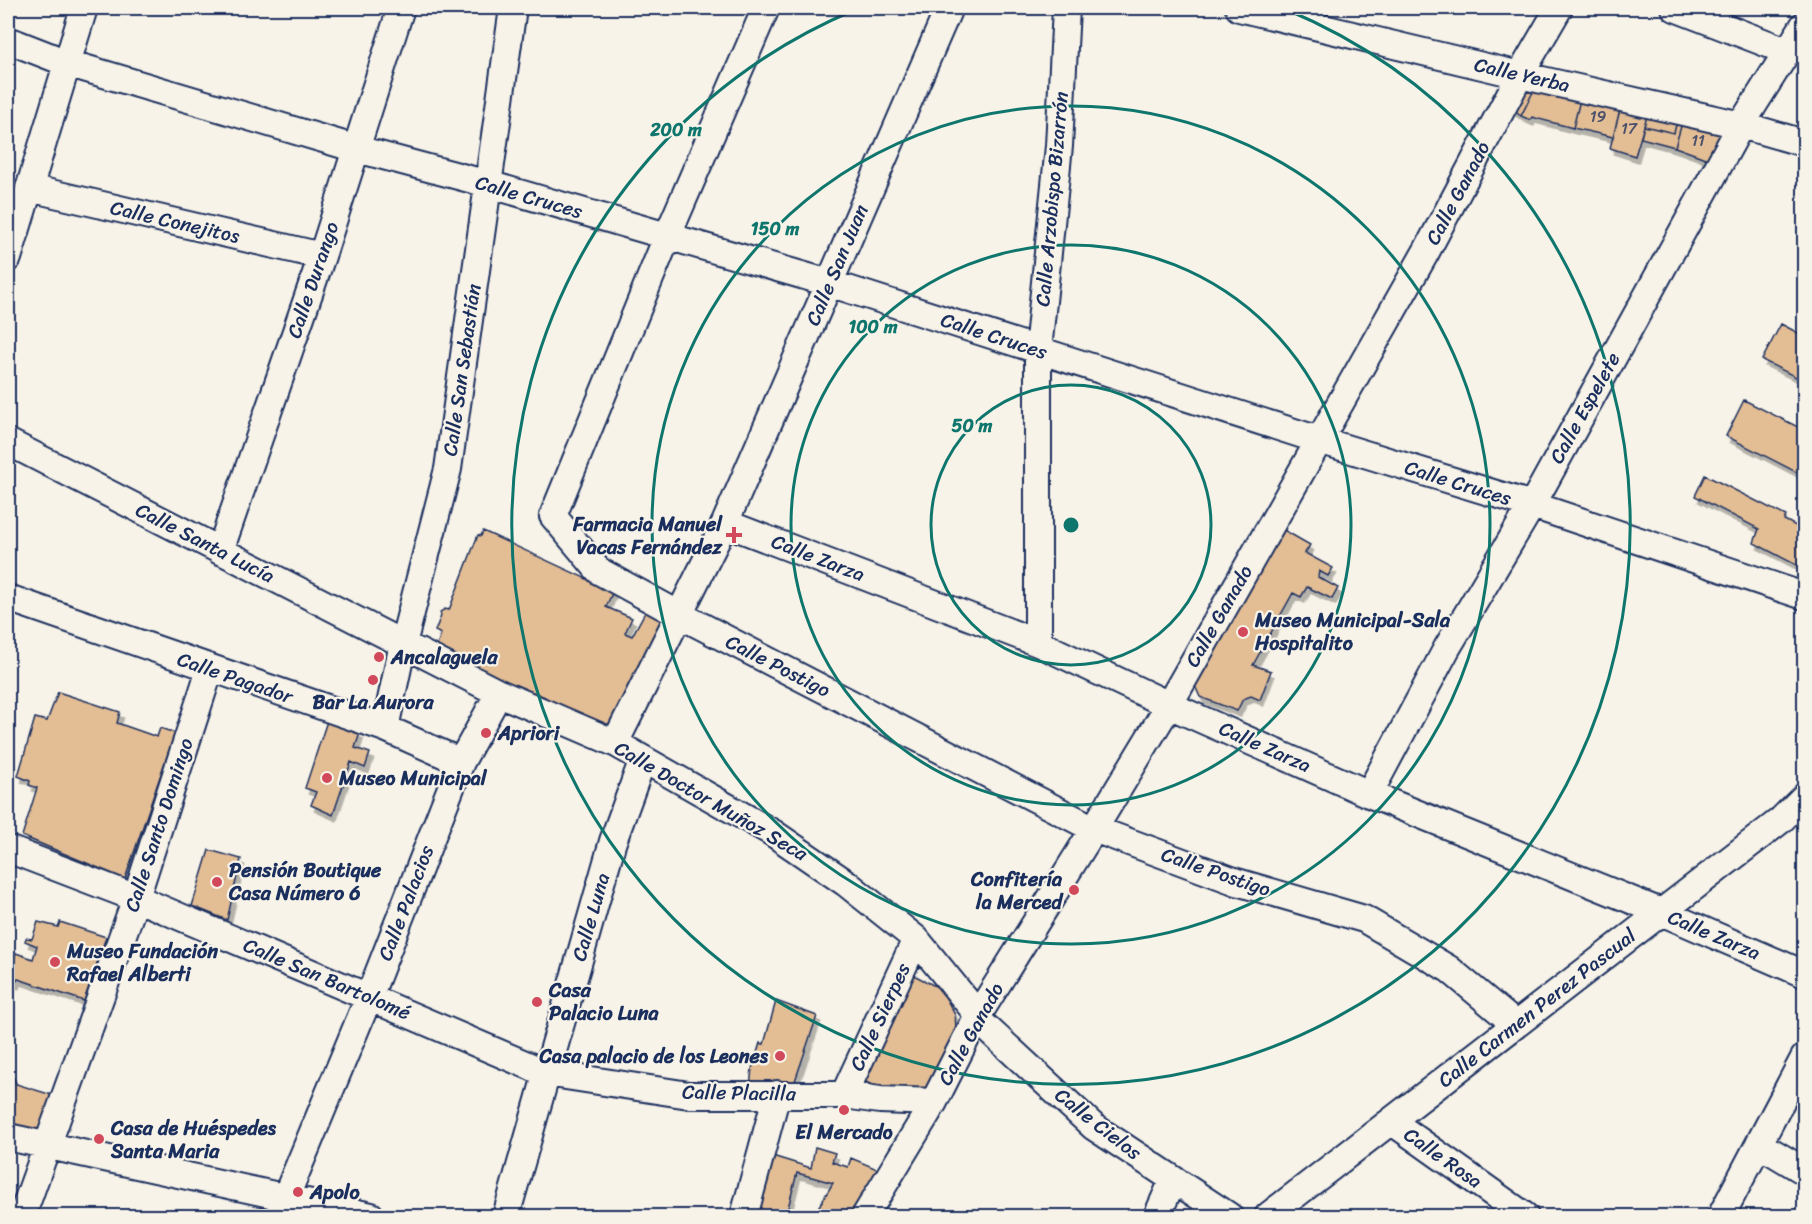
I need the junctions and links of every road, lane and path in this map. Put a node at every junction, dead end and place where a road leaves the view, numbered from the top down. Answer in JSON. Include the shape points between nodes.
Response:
{"nodes":[{"id":1,"x":84,"y":8,"type":"edge"},
{"id":2,"x":401,"y":8,"type":"edge"},
{"id":3,"x":513,"y":8,"type":"edge"},
{"id":4,"x":766,"y":8,"type":"edge"},
{"id":5,"x":949,"y":8,"type":"edge"},
{"id":6,"x":1066,"y":8,"type":"edge"},
{"id":7,"x":1239,"y":8,"type":"edge"},
{"id":8,"x":1559,"y":8,"type":"edge"},
{"id":9,"x":1675,"y":8,"type":"edge"},
{"id":10,"x":1804,"y":25,"type":"edge"},
{"id":11,"x":8,"y":40,"type":"edge"},
{"id":12,"x":1789,"y":52,"type":"junction"},
{"id":13,"x":66,"y":63,"type":"junction"},
{"id":14,"x":1520,"y":75,"type":"junction"},
{"id":15,"x":1741,"y":125,"type":"junction"},
{"id":16,"x":1804,"y":143,"type":"edge"},
{"id":17,"x":357,"y":149,"type":"junction"},
{"id":18,"x":488,"y":184,"type":"junction"},
{"id":19,"x":19,"y":201,"type":"edge"},
{"id":20,"x":667,"y":237,"type":"junction"},
{"id":21,"x":322,"y":256,"type":"junction"},
{"id":22,"x":8,"y":258,"type":"edge"},
{"id":23,"x":829,"y":283,"type":"junction"},
{"id":24,"x":1038,"y":350,"type":"junction"},
{"id":25,"x":1319,"y":440,"type":"junction"},
{"id":26,"x":8,"y":442,"type":"edge"},
{"id":27,"x":1532,"y":505,"type":"junction"},
{"id":28,"x":725,"y":522,"type":"junction"},
{"id":29,"x":220,"y":550,"type":"junction"},
{"id":30,"x":1804,"y":596,"type":"edge"},
{"id":31,"x":8,"y":598,"type":"edge"},
{"id":32,"x":678,"y":614,"type":"junction"},
{"id":33,"x":1038,"y":643,"type":"junction"},
{"id":34,"x":404,"y":644,"type":"junction"},
{"id":35,"x":210,"y":669,"type":"junction"},
{"id":36,"x":499,"y":693,"type":"junction"},
{"id":37,"x":1169,"y":705,"type":"junction"},
{"id":38,"x":385,"y":728,"type":"junction"},
{"id":39,"x":615,"y":743,"type":"junction"},
{"id":40,"x":643,"y":759,"type":"junction"},
{"id":41,"x":461,"y":762,"type":"junction"},
{"id":42,"x":1370,"y":794,"type":"junction"},
{"id":43,"x":1804,"y":797,"type":"edge"},
{"id":44,"x":1094,"y":829,"type":"junction"},
{"id":45,"x":8,"y":849,"type":"edge"},
{"id":46,"x":136,"y":898,"type":"junction"},
{"id":47,"x":1661,"y":912,"type":"junction"},
{"id":48,"x":916,"y":939,"type":"junction"},
{"id":49,"x":1804,"y":974,"type":"edge"},
{"id":50,"x":369,"y":997,"type":"junction"},
{"id":51,"x":977,"y":1017,"type":"junction"},
{"id":52,"x":1515,"y":1024,"type":"junction"},
{"id":53,"x":1804,"y":1058,"type":"edge"},
{"id":54,"x":546,"y":1073,"type":"junction"},
{"id":55,"x":777,"y":1094,"type":"junction"},
{"id":56,"x":844,"y":1095,"type":"junction"},
{"id":57,"x":934,"y":1102,"type":"junction"},
{"id":58,"x":1390,"y":1121,"type":"junction"},
{"id":59,"x":8,"y":1137,"type":"edge"},
{"id":60,"x":1759,"y":1144,"type":"junction"},
{"id":61,"x":46,"y":1145,"type":"junction"},
{"id":62,"x":1804,"y":1171,"type":"edge"},
{"id":63,"x":1173,"y":1180,"type":"junction"},
{"id":64,"x":281,"y":1208,"type":"edge"},
{"id":65,"x":22,"y":1216,"type":"edge"},
{"id":66,"x":371,"y":1216,"type":"edge"},
{"id":67,"x":506,"y":1216,"type":"edge"},
{"id":68,"x":744,"y":1216,"type":"edge"},
{"id":69,"x":865,"y":1216,"type":"edge"},
{"id":70,"x":1157,"y":1216,"type":"edge"},
{"id":71,"x":1229,"y":1216,"type":"edge"},
{"id":72,"x":1268,"y":1216,"type":"edge"},
{"id":73,"x":1525,"y":1216,"type":"edge"},
{"id":74,"x":1721,"y":1216,"type":"edge"}],
"edges":[{"from":1,"to":13,"type":"street"},
{"from":2,"to":17,"type":"street","name":"Calle Durango"},
{"from":3,"to":18,"type":"street","name":"Calle San Sebastián"},
{"from":4,"to":20,"type":"street","name":"Calle Postigo"},
{"from":5,"to":23,"type":"street","name":"Calle San Juan"},
{"from":6,"to":24,"type":"street","name":"Calle Arzobispo Bizarrón","via":[[1059,146]]},
{"from":7,"to":14,"type":"street","name":"Calle Yerba"},
{"from":8,"to":14,"type":"street","name":"Calle Ganado"},
{"from":9,"to":12,"type":"street"},
{"from":10,"to":12,"type":"street","name":"Calle Espelete"},
{"from":11,"to":13,"type":"street","name":"Calle Cruces"},
{"from":12,"to":15,"type":"street","name":"Calle Espelete"},
{"from":13,"to":17,"type":"street","name":"Calle Cruces"},
{"from":13,"to":19,"type":"street"},
{"from":14,"to":15,"type":"street","name":"Calle Yerba"},
{"from":14,"to":25,"type":"street","name":"Calle Ganado","via":[[1426,252]]},
{"from":15,"to":16,"type":"street","name":"Calle Yerba"},
{"from":15,"to":27,"type":"street","name":"Calle Espelete"},
{"from":17,"to":18,"type":"street","name":"Calle Cruces"},
{"from":17,"to":21,"type":"street","name":"Calle Durango"},
{"from":18,"to":20,"type":"street","name":"Calle Cruces"},
{"from":18,"to":34,"type":"street","name":"Calle San Sebastián","via":[[448,469]]},
{"from":19,"to":21,"type":"street","name":"Calle Conejitos"},
{"from":19,"to":22,"type":"street"},
{"from":20,"to":23,"type":"street","name":"Calle Cruces"},
{"from":20,"to":32,"type":"street","name":"Calle Postigo","via":[[553,516],[599,571]]},
{"from":21,"to":29,"type":"street","name":"Calle Durango"},
{"from":23,"to":24,"type":"street","name":"Calle Cruces"},
{"from":23,"to":28,"type":"street","name":"Calle San Juan"},
{"from":24,"to":25,"type":"street","name":"Calle Cruces"},
{"from":24,"to":33,"type":"street","name":"Calle Arzobispo Bizarrón"},
{"from":25,"to":27,"type":"street","name":"Calle Cruces"},
{"from":25,"to":37,"type":"street","name":"Calle Ganado"},
{"from":26,"to":29,"type":"street","name":"Calle Santa Lucía"},
{"from":27,"to":30,"type":"street","name":"Calle Cruces"},
{"from":27,"to":42,"type":"street","name":"Calle Espelete","via":[[1448,648]]},
{"from":28,"to":32,"type":"street"},
{"from":28,"to":33,"type":"street","name":"Calle Zarza"},
{"from":29,"to":34,"type":"street","name":"Calle Santa Lucía"},
{"from":31,"to":35,"type":"street","name":"Calle Pagador"},
{"from":32,"to":39,"type":"street"},
{"from":32,"to":44,"type":"street","name":"Calle Postigo"},
{"from":33,"to":37,"type":"street","name":"Calle Zarza"},
{"from":34,"to":36,"type":"street","name":"Calle Doctor Muñoz Seca"},
{"from":34,"to":38,"type":"street","name":"Calle San Sebastián"},
{"from":35,"to":38,"type":"street","name":"Calle Pagador"},
{"from":35,"to":46,"type":"street","name":"Calle Santo Domingo"},
{"from":36,"to":39,"type":"street","name":"Calle Doctor Muñoz Seca"},
{"from":36,"to":41,"type":"street","name":"Calle Palacios"},
{"from":37,"to":42,"type":"street","name":"Calle Zarza"},
{"from":37,"to":44,"type":"street","name":"Calle Ganado"},
{"from":38,"to":41,"type":"street","name":"Calle Pagador"},
{"from":39,"to":40,"type":"street","name":"Calle Doctor Muñoz Seca"},
{"from":40,"to":48,"type":"street","name":"Calle Doctor Muñoz Seca","via":[[773,833],[846,883]]},
{"from":40,"to":54,"type":"street","name":"Calle Luna","via":[[613,842]]},
{"from":41,"to":50,"type":"street","name":"Calle Palacios"},
{"from":42,"to":47,"type":"street","name":"Calle Zarza"},
{"from":43,"to":47,"type":"street","name":"Calle Carmen Perez Pascual","via":[[1781,820]]},
{"from":44,"to":51,"type":"street","name":"Calle Ganado"},
{"from":44,"to":52,"type":"street","name":"Calle Postigo","via":[[1238,882],[1364,919],[1449,969]]},
{"from":45,"to":46,"type":"street","name":"Calle San Bartolomé"},
{"from":46,"to":50,"type":"street","name":"Calle San Bartolomé"},
{"from":46,"to":61,"type":"street","name":"Calle Santo Domingo"},
{"from":47,"to":49,"type":"street","name":"Calle Zarza"},
{"from":47,"to":52,"type":"street","name":"Calle Carmen Perez Pascual"},
{"from":48,"to":51,"type":"street","name":"Calle Doctor Muñoz Seca"},
{"from":48,"to":56,"type":"street","name":"Calle Sierpes"},
{"from":50,"to":54,"type":"street","name":"Calle San Bartolomé"},
{"from":50,"to":64,"type":"street","name":"Calle Palacios"},
{"from":51,"to":57,"type":"street","name":"Calle Ganado"},
{"from":51,"to":63,"type":"street","name":"Calle Cielos","via":[[1094,1126]]},
{"from":52,"to":58,"type":"street","name":"Calle Carmen Perez Pascual"},
{"from":53,"to":60,"type":"street"},
{"from":54,"to":55,"type":"street","name":"Calle Placilla","via":[[689,1095]]},
{"from":54,"to":67,"type":"street","name":"Calle Luna"},
{"from":55,"to":56,"type":"street","name":"Calle Placilla"},
{"from":55,"to":68,"type":"street"},
{"from":56,"to":57,"type":"street","name":"Calle Placilla"},
{"from":57,"to":69,"type":"street","name":"Calle Ganado"},
{"from":58,"to":72,"type":"street","name":"Calle Carmen Perez Pascual"},
{"from":58,"to":73,"type":"street","name":"Calle Rosa"},
{"from":59,"to":61,"type":"street"},
{"from":60,"to":62,"type":"street"},
{"from":60,"to":74,"type":"street"},
{"from":61,"to":64,"type":"street"},
{"from":61,"to":65,"type":"street","name":"Calle Santo Domingo"},
{"from":63,"to":70,"type":"street"},
{"from":63,"to":71,"type":"street","name":"Calle Cielos"},
{"from":64,"to":66,"type":"street"}]}
